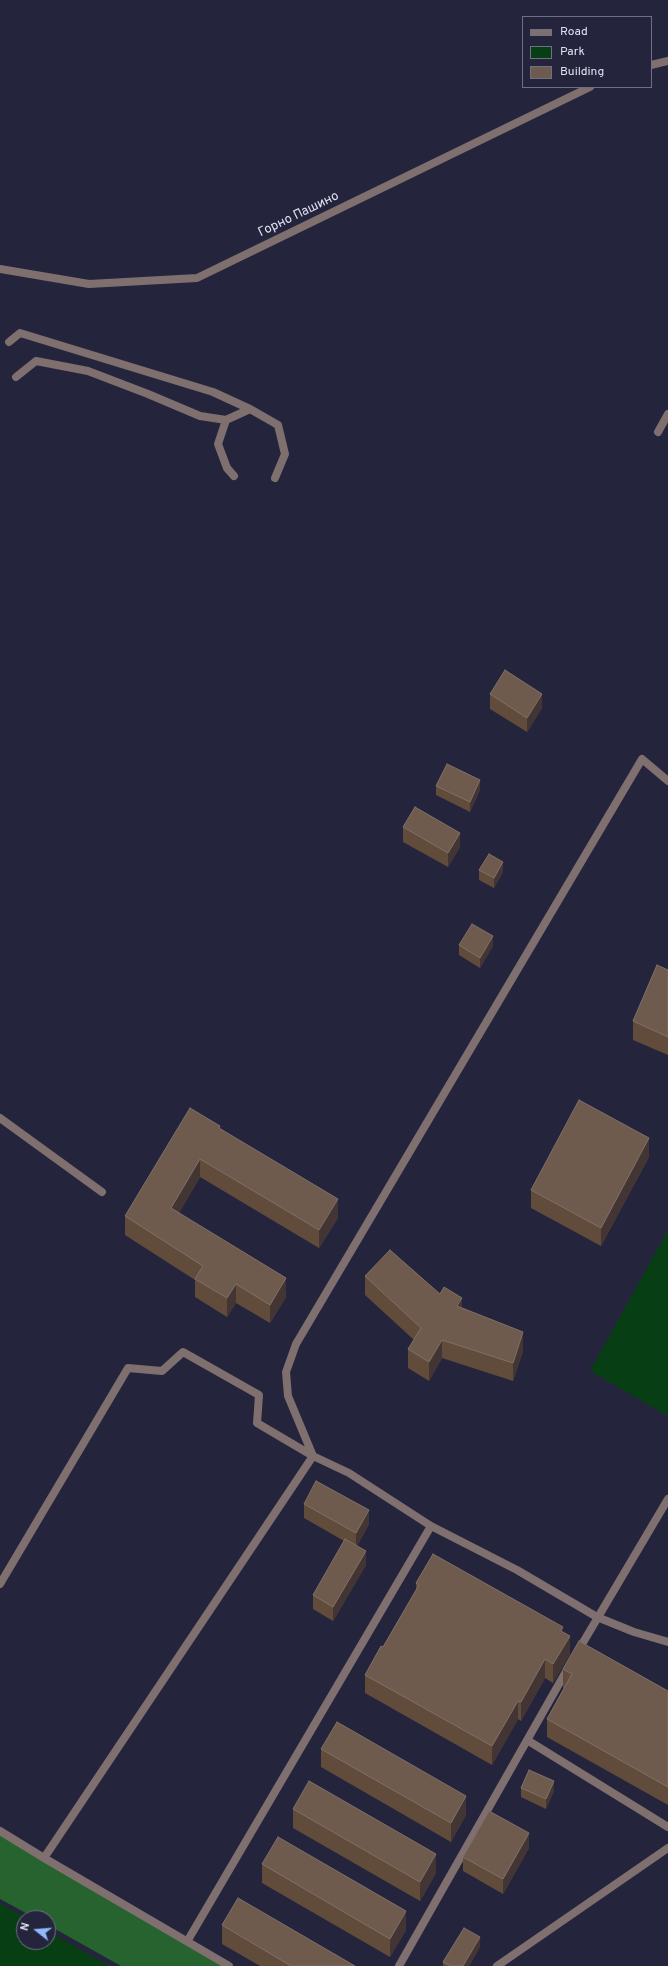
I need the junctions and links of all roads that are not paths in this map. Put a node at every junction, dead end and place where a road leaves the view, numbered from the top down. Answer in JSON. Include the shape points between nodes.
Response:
{"nodes":[{"id":1,"x":668,"y":61,"type":"edge"},
{"id":2,"x":652,"y":65,"type":"edge"},
{"id":3,"x":588,"y":88,"type":"edge"},
{"id":4,"x":0,"y":270,"type":"edge"},
{"id":5,"x":9,"y":342,"type":"dead end"},
{"id":6,"x":16,"y":377,"type":"dead end"},
{"id":7,"x":250,"y":409,"type":"junction"},
{"id":8,"x":668,"y":414,"type":"edge"},
{"id":9,"x":226,"y":420,"type":"junction"},
{"id":10,"x":658,"y":432,"type":"dead end"},
{"id":11,"x":234,"y":476,"type":"dead end"},
{"id":12,"x":275,"y":478,"type":"dead end"},
{"id":13,"x":668,"y":781,"type":"edge"},
{"id":14,"x":0,"y":1118,"type":"edge"},
{"id":15,"x":102,"y":1192,"type":"dead end"},
{"id":16,"x":313,"y":1456,"type":"junction"},
{"id":17,"x":668,"y":1499,"type":"edge"},
{"id":18,"x":431,"y":1526,"type":"junction"},
{"id":19,"x":0,"y":1584,"type":"edge"},
{"id":20,"x":597,"y":1617,"type":"junction"},
{"id":21,"x":668,"y":1642,"type":"edge"},
{"id":22,"x":526,"y":1740,"type":"junction"},
{"id":23,"x":668,"y":1827,"type":"edge"},
{"id":24,"x":0,"y":1831,"type":"edge"},
{"id":25,"x":668,"y":1848,"type":"edge"},
{"id":26,"x":44,"y":1858,"type":"junction"},
{"id":27,"x":188,"y":1940,"type":"junction"},
{"id":28,"x":229,"y":1966,"type":"edge"},
{"id":29,"x":399,"y":1966,"type":"edge"},
{"id":30,"x":497,"y":1966,"type":"edge"}],
"edges":[{"from":1,"to":2,"type":"street"},
{"from":3,"to":4,"type":"street","name":"Горно Пашино","via":[[197,278],[89,284]]},
{"from":5,"to":7,"type":"street","via":[[20,332],[213,392]]},
{"from":6,"to":9,"type":"street","via":[[36,361],[88,371],[200,416]]},
{"from":7,"to":9,"type":"street"},
{"from":7,"to":12,"type":"street","via":[[278,425],[285,454]]},
{"from":8,"to":10,"type":"street"},
{"from":9,"to":11,"type":"street","via":[[218,444],[227,468]]},
{"from":13,"to":16,"type":"street","via":[[642,759],[296,1344],[286,1372],[288,1396]]},
{"from":14,"to":15,"type":"street"},
{"from":16,"to":18,"type":"street","via":[[349,1473]]},
{"from":16,"to":19,"type":"street","via":[[257,1423],[259,1395],[183,1352],[162,1371],[128,1368]]},
{"from":16,"to":26,"type":"street"},
{"from":17,"to":20,"type":"street"},
{"from":18,"to":20,"type":"street","via":[[517,1570]]},
{"from":18,"to":27,"type":"street"},
{"from":20,"to":21,"type":"street"},
{"from":20,"to":22,"type":"street"},
{"from":22,"to":23,"type":"street"},
{"from":22,"to":29,"type":"street"},
{"from":24,"to":26,"type":"street"},
{"from":25,"to":30,"type":"street"},
{"from":26,"to":27,"type":"street"},
{"from":27,"to":28,"type":"street"}]}
